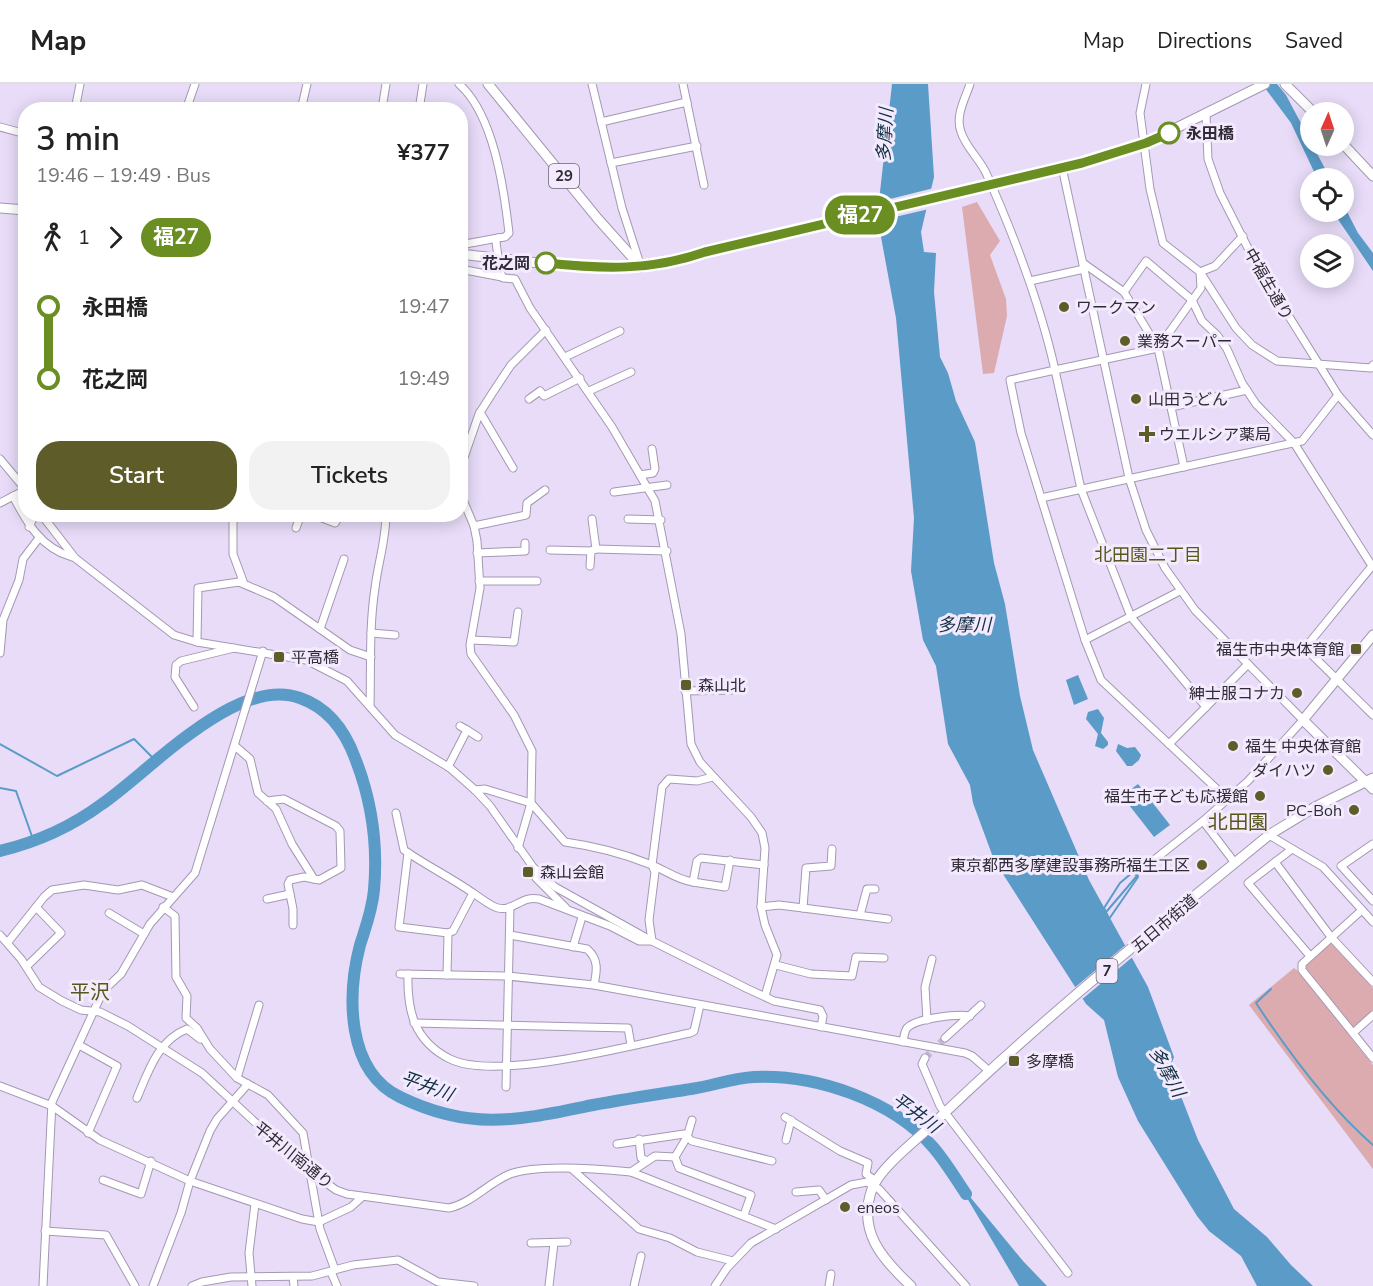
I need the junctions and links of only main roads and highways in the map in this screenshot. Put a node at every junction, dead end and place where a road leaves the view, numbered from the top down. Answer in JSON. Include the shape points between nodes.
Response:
{"nodes":[{"id":1,"x":489,"y":84,"type":"edge"},
{"id":2,"x":1285,"y":84,"type":"edge"},
{"id":3,"x":1262,"y":86,"type":"edge"},
{"id":4,"x":1303,"y":102,"type":"edge"},
{"id":5,"x":1354,"y":156,"type":"edge"},
{"id":6,"x":1373,"y":176,"type":"edge"},
{"id":7,"x":0,"y":208,"type":"edge"},
{"id":8,"x":18,"y":209,"type":"edge"},
{"id":9,"x":468,"y":255,"type":"edge"},
{"id":10,"x":641,"y":267,"type":"junction"},
{"id":11,"x":1373,"y":635,"type":"edge"},
{"id":12,"x":1369,"y":780,"type":"edge"},
{"id":13,"x":1373,"y":789,"type":"edge"},
{"id":14,"x":911,"y":1286,"type":"edge"}],
"edges":[{"from":1,"to":10,"type":"main road","number":"29"},
{"from":2,"to":4,"type":"main road"},
{"from":3,"to":10,"type":"main road","via":[[1146,143],[1062,167]]},
{"from":5,"to":6,"type":"main road"},
{"from":7,"to":8,"type":"main road"},
{"from":9,"to":10,"type":"main road","via":[[575,266]]},
{"from":11,"to":12,"type":"main road","via":[[1303,720]]},
{"from":12,"to":13,"type":"main road"},
{"from":12,"to":14,"type":"main road","name":"五日市街道","number":"7","via":[[1315,807],[1235,863],[988,1070],[896,1159],[875,1183],[867,1213],[872,1241]]}]}
